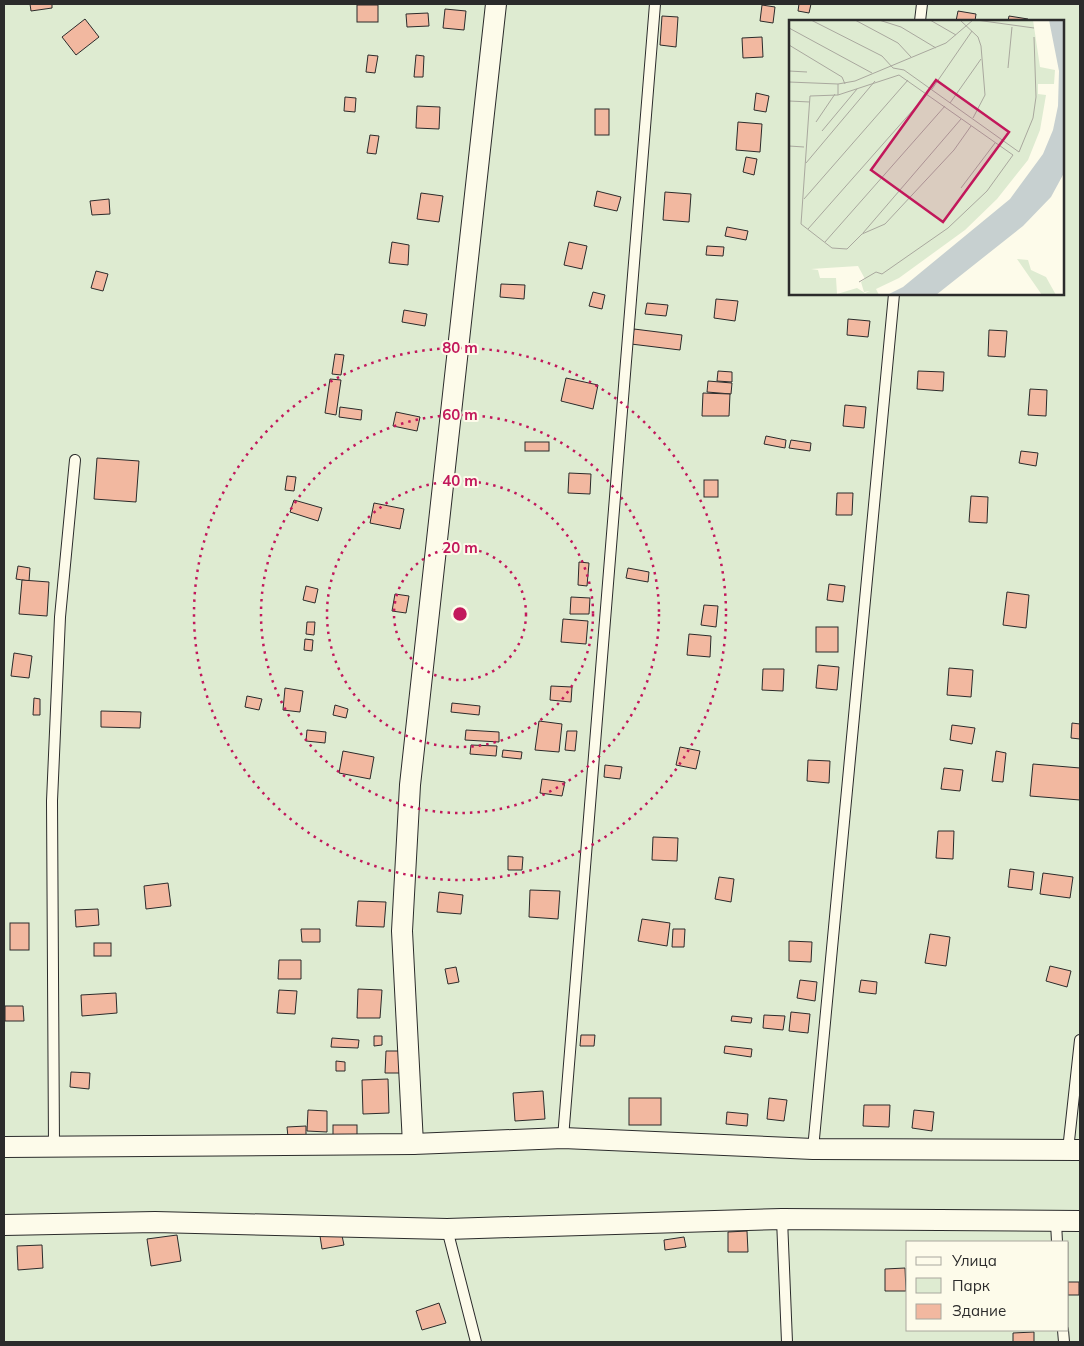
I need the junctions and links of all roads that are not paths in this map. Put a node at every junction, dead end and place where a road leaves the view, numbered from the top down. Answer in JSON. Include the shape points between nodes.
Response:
{"nodes":[{"id":1,"x":496,"y":4,"type":"edge"},
{"id":2,"x":655,"y":4,"type":"edge"},
{"id":3,"x":922,"y":4,"type":"edge"},
{"id":4,"x":920,"y":20,"type":"edge"},
{"id":5,"x":894,"y":295,"type":"edge"},
{"id":6,"x":75,"y":460,"type":"dead end"},
{"id":7,"x":1080,"y":1040,"type":"edge"},
{"id":8,"x":563,"y":1138,"type":"junction"},
{"id":9,"x":413,"y":1144,"type":"junction"},
{"id":10,"x":54,"y":1146,"type":"junction"},
{"id":11,"x":4,"y":1147,"type":"edge"},
{"id":12,"x":813,"y":1149,"type":"junction"},
{"id":13,"x":1074,"y":1150,"type":"edge"},
{"id":14,"x":782,"y":1220,"type":"junction"},
{"id":15,"x":1080,"y":1221,"type":"edge"},
{"id":16,"x":1056,"y":1222,"type":"junction"},
{"id":17,"x":4,"y":1225,"type":"edge"},
{"id":18,"x":448,"y":1229,"type":"junction"},
{"id":19,"x":1057,"y":1241,"type":"edge"},
{"id":20,"x":476,"y":1342,"type":"edge"},
{"id":21,"x":786,"y":1342,"type":"edge"}],
"edges":[{"from":1,"to":9,"type":"street","via":[[410,785],[402,931]]},
{"from":2,"to":8,"type":"lane"},
{"from":3,"to":4,"type":"lane"},
{"from":5,"to":12,"type":"lane"},
{"from":6,"to":10,"type":"lane","via":[[60,617],[52,801]]},
{"from":7,"to":13,"type":"lane"},
{"from":8,"to":9,"type":"street"},
{"from":8,"to":12,"type":"street"},
{"from":9,"to":10,"type":"street"},
{"from":10,"to":11,"type":"street"},
{"from":12,"to":13,"type":"street"},
{"from":14,"to":16,"type":"street"},
{"from":14,"to":18,"type":"street"},
{"from":14,"to":21,"type":"lane"},
{"from":15,"to":16,"type":"street"},
{"from":16,"to":19,"type":"lane"},
{"from":17,"to":18,"type":"street","via":[[155,1222]]},
{"from":18,"to":20,"type":"lane"}]}
